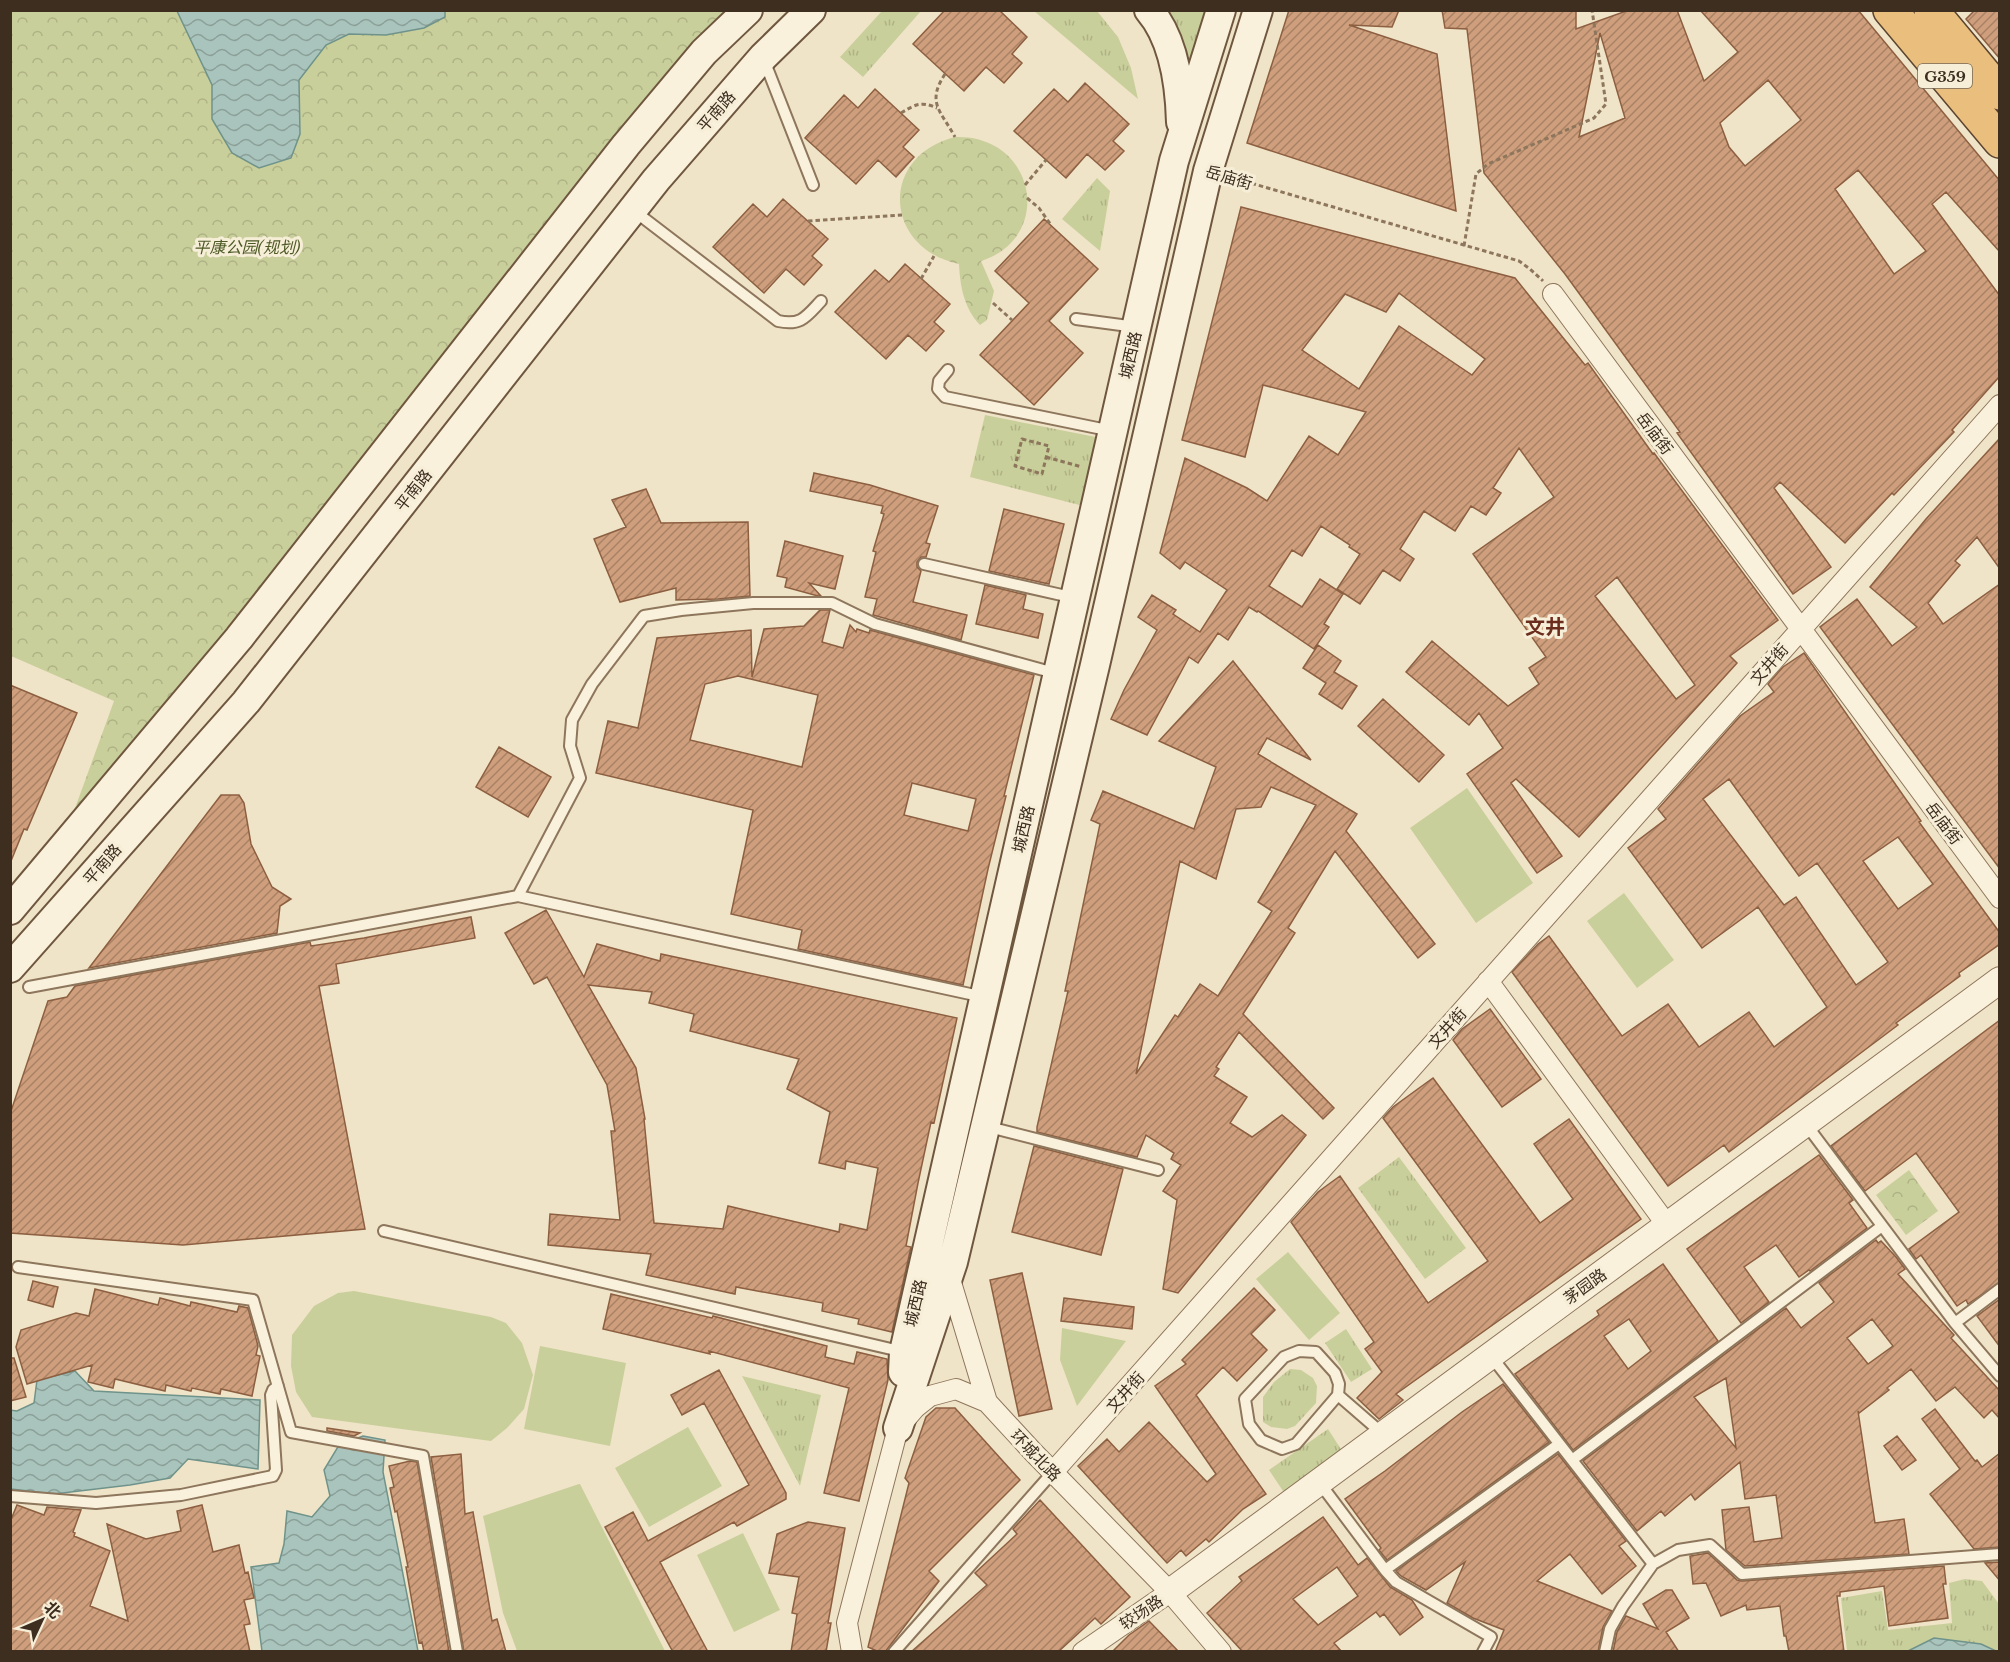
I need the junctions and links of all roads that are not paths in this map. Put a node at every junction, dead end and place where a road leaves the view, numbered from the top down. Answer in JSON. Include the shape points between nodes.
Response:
{"nodes":[{"id":1,"x":748,"y":10,"type":"edge"},
{"id":2,"x":812,"y":10,"type":"edge"},
{"id":3,"x":1149,"y":10,"type":"edge"},
{"id":4,"x":1221,"y":10,"type":"edge"},
{"id":5,"x":1258,"y":10,"type":"edge"},
{"id":6,"x":1890,"y":10,"type":"edge"},
{"id":7,"x":1931,"y":10,"type":"edge"},
{"id":8,"x":763,"y":57,"type":"junction"},
{"id":9,"x":2000,"y":93,"type":"edge"},
{"id":10,"x":1182,"y":134,"type":"junction"},
{"id":11,"x":2000,"y":141,"type":"edge"},
{"id":12,"x":813,"y":185,"type":"dead end"},
{"id":13,"x":633,"y":210,"type":"junction"},
{"id":14,"x":1553,"y":294,"type":"road end"},
{"id":15,"x":821,"y":301,"type":"dead end"},
{"id":16,"x":1076,"y":319,"type":"dead end"},
{"id":17,"x":1136,"y":327,"type":"junction"},
{"id":18,"x":948,"y":370,"type":"dead end"},
{"id":19,"x":2000,"y":405,"type":"edge"},
{"id":20,"x":1113,"y":431,"type":"junction"},
{"id":21,"x":924,"y":564,"type":"dead end"},
{"id":22,"x":1075,"y":598,"type":"junction"},
{"id":23,"x":1800,"y":629,"type":"junction"},
{"id":24,"x":1058,"y":674,"type":"junction"},
{"id":25,"x":518,"y":896,"type":"junction"},
{"id":26,"x":2000,"y":898,"type":"edge"},
{"id":27,"x":10,"y":910,"type":"edge"},
{"id":28,"x":20,"y":978,"type":"edge"},
{"id":29,"x":2000,"y":980,"type":"edge"},
{"id":30,"x":1488,"y":981,"type":"junction"},
{"id":31,"x":985,"y":997,"type":"junction"},
{"id":32,"x":1805,"y":1123,"type":"junction"},
{"id":33,"x":985,"y":1126,"type":"junction"},
{"id":34,"x":1158,"y":1170,"type":"dead end"},
{"id":35,"x":936,"y":1211,"type":"junction"},
{"id":36,"x":1667,"y":1225,"type":"junction"},
{"id":37,"x":1882,"y":1226,"type":"junction"},
{"id":38,"x":384,"y":1231,"type":"dead end"},
{"id":39,"x":18,"y":1268,"type":"dead end"},
{"id":40,"x":2000,"y":1289,"type":"edge"},
{"id":41,"x":1955,"y":1323,"type":"junction"},
{"id":42,"x":904,"y":1352,"type":"junction"},
{"id":43,"x":1490,"y":1356,"type":"junction"},
{"id":44,"x":2000,"y":1376,"type":"edge"},
{"id":45,"x":278,"y":1386,"type":"junction"},
{"id":46,"x":1338,"y":1395,"type":"junction"},
{"id":47,"x":987,"y":1402,"type":"junction"},
{"id":48,"x":898,"y":1428,"type":"junction"},
{"id":49,"x":1383,"y":1435,"type":"junction"},
{"id":50,"x":1559,"y":1444,"type":"junction"},
{"id":51,"x":1572,"y":1460,"type":"junction"},
{"id":52,"x":1053,"y":1472,"type":"junction"},
{"id":53,"x":1319,"y":1482,"type":"junction"},
{"id":54,"x":10,"y":1496,"type":"edge"},
{"id":55,"x":2000,"y":1554,"type":"edge"},
{"id":56,"x":1653,"y":1564,"type":"junction"},
{"id":57,"x":1385,"y":1570,"type":"junction"},
{"id":58,"x":1170,"y":1592,"type":"junction"},
{"id":59,"x":457,"y":1652,"type":"edge"},
{"id":60,"x":852,"y":1652,"type":"edge"},
{"id":61,"x":894,"y":1652,"type":"edge"},
{"id":62,"x":1083,"y":1652,"type":"edge"},
{"id":63,"x":1221,"y":1652,"type":"edge"},
{"id":64,"x":1483,"y":1652,"type":"edge"},
{"id":65,"x":1605,"y":1652,"type":"edge"}],
"edges":[{"from":1,"to":27,"type":"main road","via":[[704,52],[626,145],[239,638]]},
{"from":2,"to":8,"type":"main road","name":"平南路"},
{"from":3,"to":10,"type":"main road","via":[[1166,38],[1174,65]]},
{"from":4,"to":10,"type":"main road","name":"城西路"},
{"from":5,"to":33,"type":"main road","via":[[1208,171]]},
{"from":6,"to":11,"type":"highway","number":"G359"},
{"from":7,"to":9,"type":"highway","number":"G359"},
{"from":8,"to":12,"type":"lane"},
{"from":8,"to":13,"type":"main road","name":"平南路"},
{"from":10,"to":17,"type":"main road","name":"城西路"},
{"from":13,"to":15,"type":"lane","via":[[778,321],[791,324],[804,320]]},
{"from":13,"to":28,"type":"main road","name":"平南路","via":[[246,702]]},
{"from":14,"to":23,"type":"street","name":"岳庙街"},
{"from":16,"to":17,"type":"lane"},
{"from":17,"to":20,"type":"main road","name":"城西路"},
{"from":18,"to":20,"type":"lane","via":[[938,389],[945,397]]},
{"from":19,"to":23,"type":"street","name":"文井街"},
{"from":20,"to":22,"type":"main road","name":"城西路"},
{"from":21,"to":22,"type":"lane"},
{"from":22,"to":24,"type":"main road","name":"城西路"},
{"from":23,"to":26,"type":"street","name":"岳庙街"},
{"from":23,"to":30,"type":"street","name":"文井街"},
{"from":24,"to":25,"type":"lane","via":[[875,624],[832,603],[753,603],[644,616],[592,684],[572,720],[570,746],[580,778]]},
{"from":24,"to":31,"type":"main road","name":"城西路"},
{"from":25,"to":28,"type":"lane"},
{"from":25,"to":31,"type":"lane"},
{"from":29,"to":32,"type":"street","name":"茅园路"},
{"from":30,"to":36,"type":"street"},
{"from":30,"to":52,"type":"street","name":"文井街"},
{"from":31,"to":35,"type":"main road","name":"城西路"},
{"from":32,"to":36,"type":"street","name":"茅园路"},
{"from":32,"to":37,"type":"lane"},
{"from":33,"to":34,"type":"lane"},
{"from":33,"to":48,"type":"main road","via":[[953,1262]]},
{"from":35,"to":42,"type":"main road","name":"城西路"},
{"from":35,"to":47,"type":"street","name":"环城北路","via":[[952,1290]]},
{"from":36,"to":43,"type":"street","name":"茅园路"},
{"from":37,"to":41,"type":"lane"},
{"from":37,"to":51,"type":"lane"},
{"from":38,"to":42,"type":"lane"},
{"from":39,"to":45,"type":"lane","via":[[253,1300]]},
{"from":40,"to":41,"type":"lane"},
{"from":41,"to":44,"type":"lane"},
{"from":42,"to":48,"type":"main road","name":"城西路"},
{"from":43,"to":49,"type":"street","name":"茅园路"},
{"from":43,"to":50,"type":"lane"},
{"from":45,"to":54,"type":"lane","via":[[271,1395],[276,1470],[273,1476],[180,1495],[96,1503]]},
{"from":45,"to":59,"type":"lane","via":[[291,1432],[423,1456]]},
{"from":46,"to":46,"type":"lane","via":[[1296,1444],[1282,1449],[1261,1440],[1249,1424],[1245,1399],[1284,1357],[1299,1351],[1316,1352],[1335,1373],[1340,1384]]},
{"from":46,"to":49,"type":"lane"},
{"from":47,"to":48,"type":"street","via":[[956,1389],[930,1396]]},
{"from":47,"to":52,"type":"street","name":"环城北路"},
{"from":48,"to":60,"type":"street","name":"城西路","via":[[847,1623]]},
{"from":49,"to":53,"type":"street","name":"茅园路"},
{"from":50,"to":51,"type":"lane"},
{"from":50,"to":57,"type":"lane"},
{"from":51,"to":56,"type":"lane"},
{"from":52,"to":58,"type":"street","name":"环城北路"},
{"from":52,"to":61,"type":"lane","name":"文井街"},
{"from":53,"to":57,"type":"lane"},
{"from":53,"to":58,"type":"street","name":"茅园路"},
{"from":55,"to":56,"type":"lane","via":[[1742,1574],[1710,1545],[1678,1550]]},
{"from":56,"to":65,"type":"lane","via":[[1610,1629]]},
{"from":57,"to":64,"type":"lane","via":[[1396,1582],[1491,1637]]},
{"from":58,"to":62,"type":"street","name":"较场路"},
{"from":58,"to":63,"type":"street","name":"环城北路"}]}
